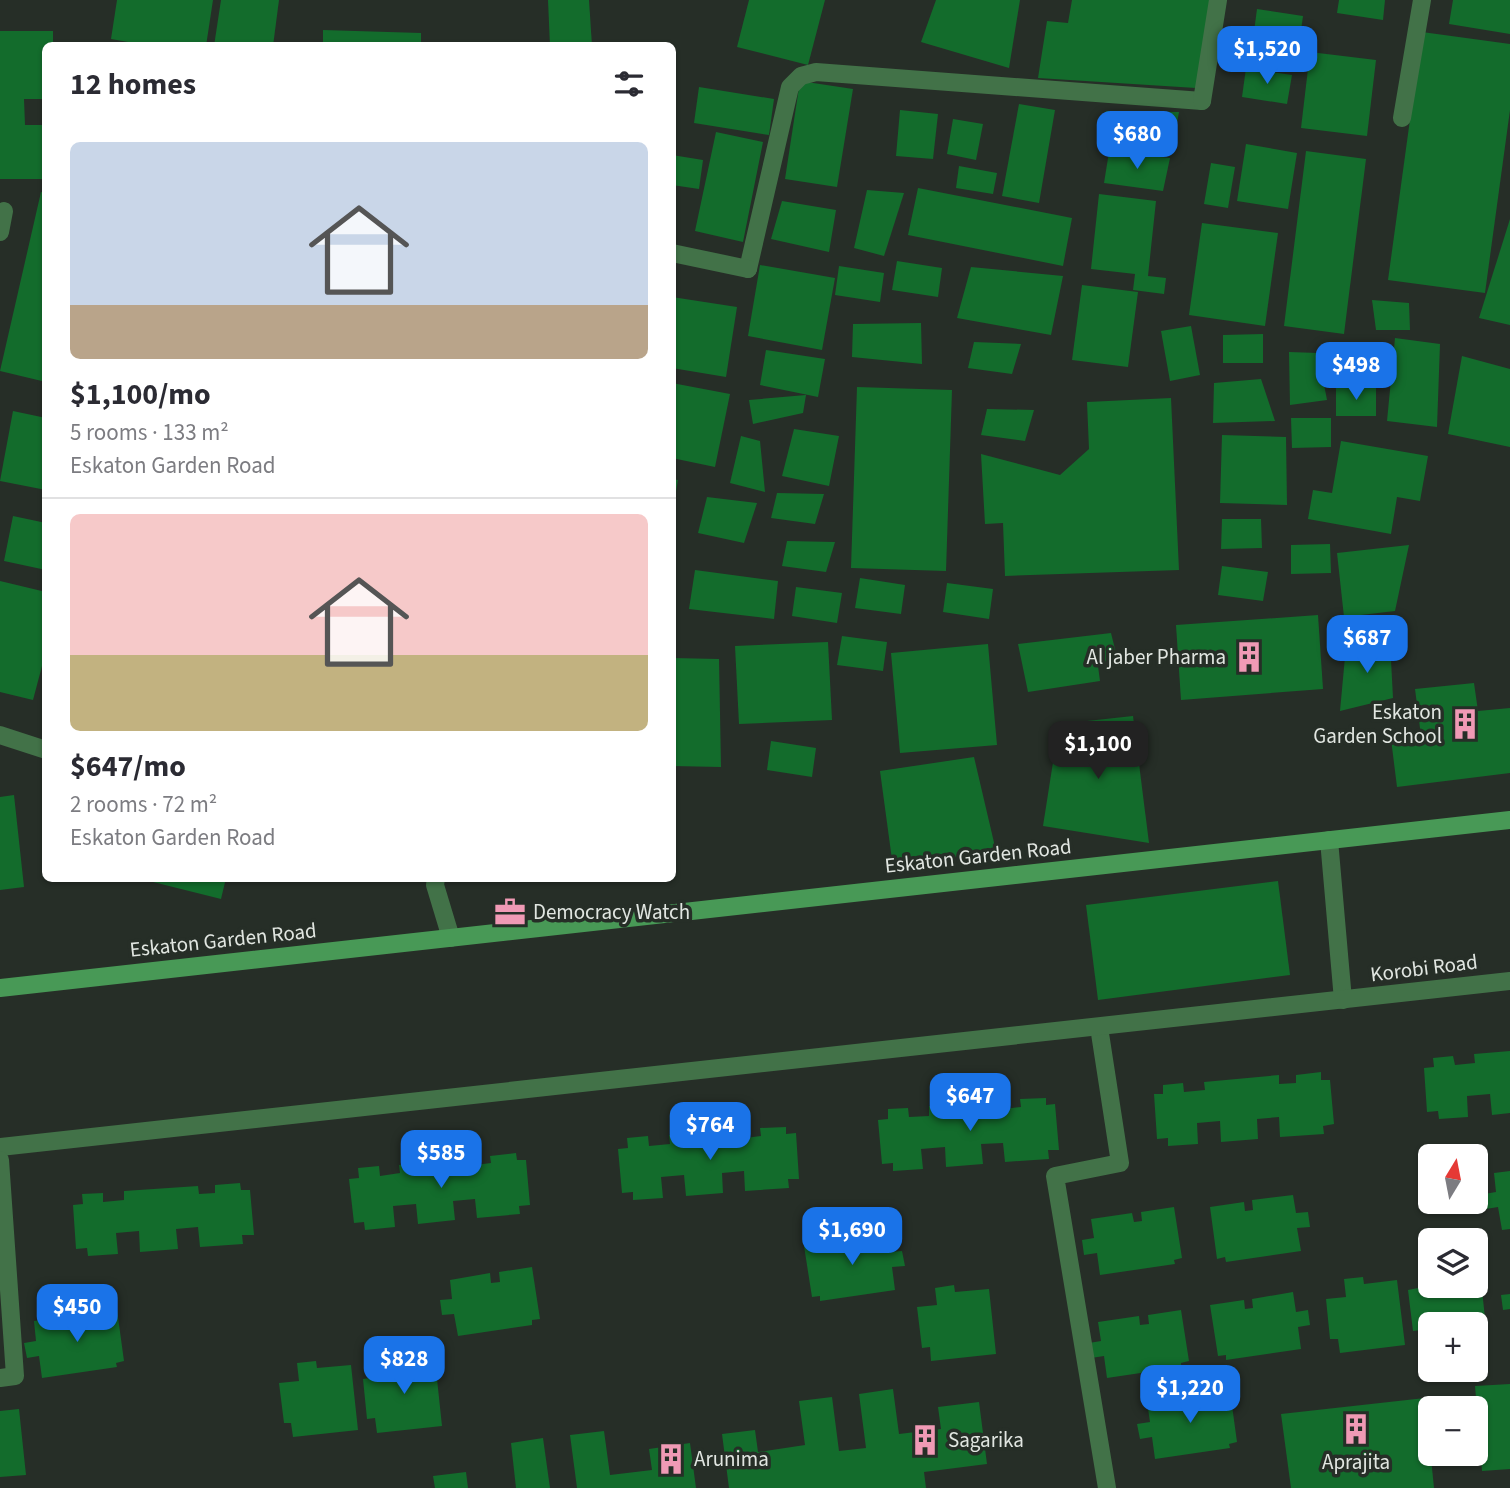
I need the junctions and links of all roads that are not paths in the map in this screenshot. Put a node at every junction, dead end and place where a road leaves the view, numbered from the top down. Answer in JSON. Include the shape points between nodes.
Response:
{"nodes":[{"id":1,"x":1218,"y":0,"type":"edge"},
{"id":2,"x":1422,"y":0,"type":"edge"},
{"id":3,"x":1402,"y":118,"type":"dead end"},
{"id":4,"x":5,"y":211,"type":"dead end"},
{"id":5,"x":0,"y":232,"type":"edge"},
{"id":6,"x":676,"y":254,"type":"edge"},
{"id":7,"x":0,"y":735,"type":"edge"},
{"id":8,"x":42,"y":749,"type":"edge"},
{"id":9,"x":1510,"y":820,"type":"edge"},
{"id":10,"x":1329,"y":840,"type":"junction"},
{"id":11,"x":430,"y":882,"type":"edge"},
{"id":12,"x":451,"y":938,"type":"junction"},
{"id":13,"x":1510,"y":981,"type":"edge"},
{"id":14,"x":0,"y":988,"type":"edge"},
{"id":15,"x":1343,"y":1000,"type":"junction"},
{"id":16,"x":1099,"y":1027,"type":"junction"},
{"id":17,"x":0,"y":1147,"type":"edge"},
{"id":18,"x":0,"y":1160,"type":"edge"},
{"id":19,"x":0,"y":1378,"type":"edge"},
{"id":20,"x":1107,"y":1488,"type":"edge"}],
"edges":[{"from":1,"to":6,"type":"street","via":[[1202,101],[816,72],[801,76],[790,87],[748,269]]},
{"from":2,"to":3,"type":"street"},
{"from":4,"to":5,"type":"street"},
{"from":7,"to":8,"type":"street"},
{"from":9,"to":10,"type":"main road","name":"Eskaton Garden Road"},
{"from":10,"to":12,"type":"main road","name":"Eskaton Garden Road"},
{"from":10,"to":15,"type":"street"},
{"from":11,"to":12,"type":"street"},
{"from":12,"to":14,"type":"main road","name":"Eskaton Garden Road"},
{"from":13,"to":15,"type":"street","name":"Korobi Road"},
{"from":15,"to":16,"type":"street","name":"Korobi Road"},
{"from":16,"to":17,"type":"street","name":"Korobi Road"},
{"from":16,"to":20,"type":"street","via":[[1120,1163],[1055,1176]]},
{"from":18,"to":19,"type":"street","via":[[15,1376]]}]}
